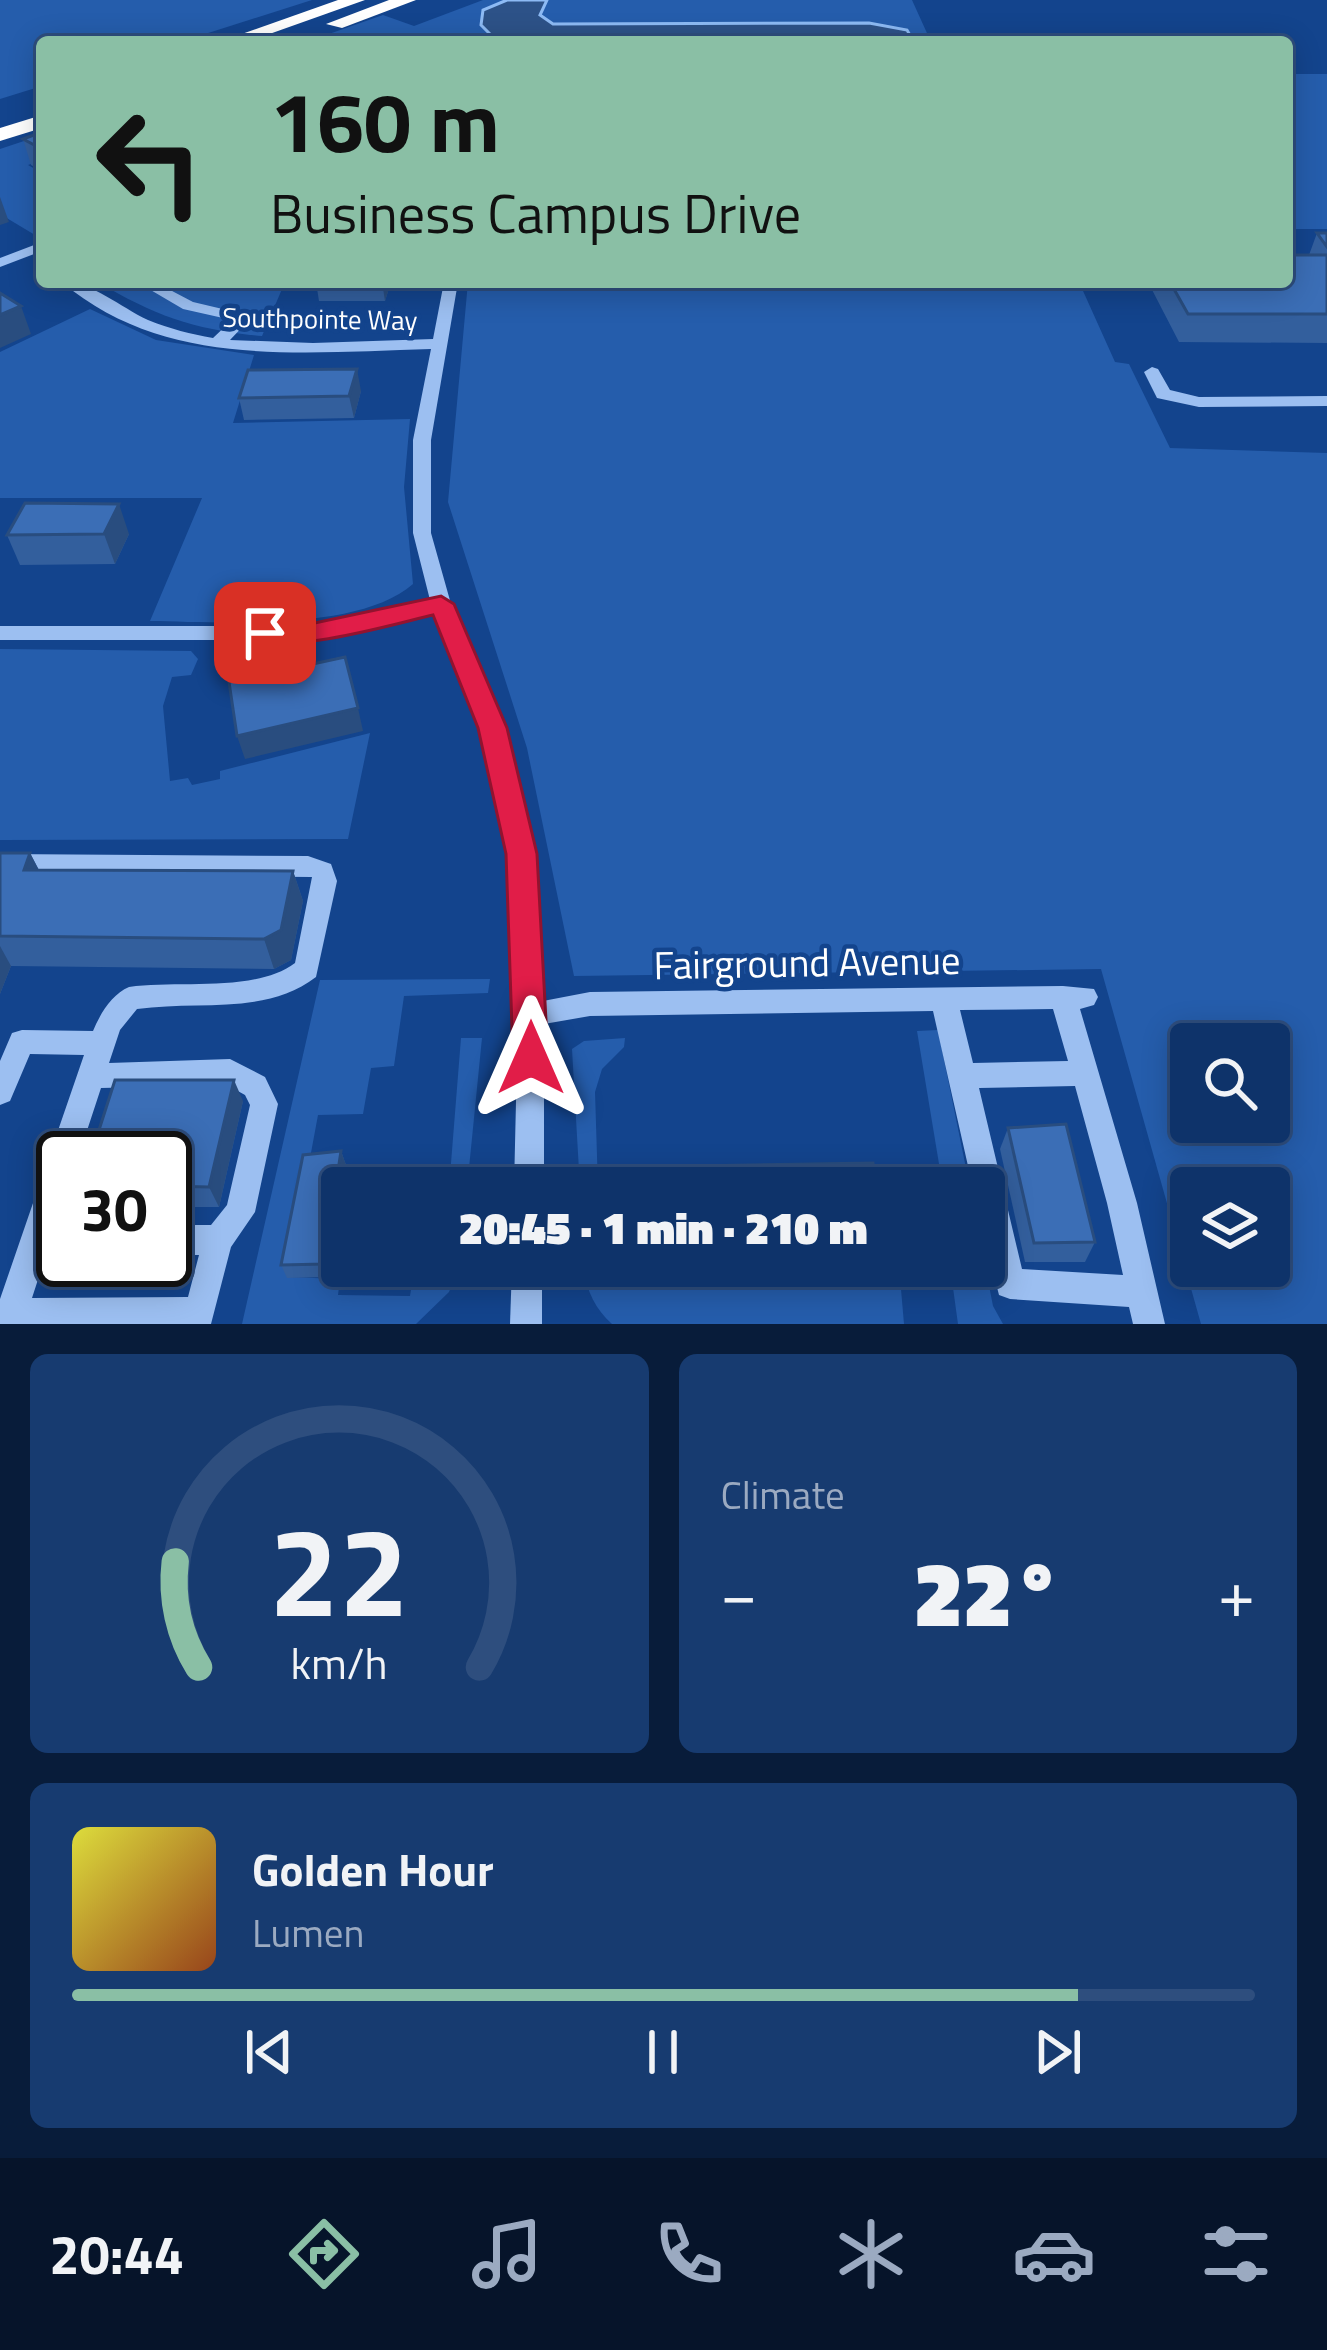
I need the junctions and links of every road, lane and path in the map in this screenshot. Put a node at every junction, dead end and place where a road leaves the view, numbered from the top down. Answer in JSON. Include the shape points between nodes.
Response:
{"nodes":[{"id":1,"x":356,"y":0,"type":"edge"},
{"id":2,"x":407,"y":0,"type":"edge"},
{"id":3,"x":246,"y":36,"type":"edge"},
{"id":4,"x":298,"y":36,"type":"edge"},
{"id":5,"x":36,"y":105,"type":"edge"},
{"id":6,"x":0,"y":116,"type":"edge"},
{"id":7,"x":36,"y":123,"type":"edge"},
{"id":8,"x":0,"y":135,"type":"edge"},
{"id":9,"x":36,"y":248,"type":"edge"},
{"id":10,"x":20,"y":255,"type":"junction"},
{"id":11,"x":0,"y":262,"type":"edge"},
{"id":12,"x":36,"y":264,"type":"edge"},
{"id":13,"x":80,"y":288,"type":"edge"},
{"id":14,"x":155,"y":288,"type":"edge"},
{"id":15,"x":450,"y":288,"type":"edge"},
{"id":16,"x":219,"y":341,"type":"junction"},
{"id":17,"x":439,"y":344,"type":"junction"},
{"id":18,"x":1152,"y":372,"type":"dead end"},
{"id":19,"x":1327,"y":401,"type":"edge"},
{"id":20,"x":441,"y":604,"type":"junction"},
{"id":21,"x":0,"y":633,"type":"edge"},
{"id":22,"x":0,"y":863,"type":"edge"},
{"id":23,"x":944,"y":999,"type":"junction"},
{"id":24,"x":531,"y":1015,"type":"junction"},
{"id":25,"x":102,"y":1042,"type":"junction"},
{"id":26,"x":1084,"y":1073,"type":"junction"},
{"id":27,"x":91,"y":1076,"type":"junction"},
{"id":28,"x":960,"y":1076,"type":"junction"},
{"id":29,"x":0,"y":1092,"type":"edge"},
{"id":30,"x":77,"y":1131,"type":"edge"},
{"id":31,"x":529,"y":1167,"type":"edge"},
{"id":32,"x":192,"y":1240,"type":"edge"},
{"id":33,"x":218,"y":1240,"type":"junction"},
{"id":34,"x":36,"y":1262,"type":"edge"},
{"id":35,"x":527,"y":1287,"type":"edge"},
{"id":36,"x":1142,"y":1292,"type":"junction"},
{"id":37,"x":6,"y":1312,"type":"edge"},
{"id":38,"x":85,"y":1319,"type":"edge"},
{"id":39,"x":526,"y":1324,"type":"edge"},
{"id":40,"x":1149,"y":1324,"type":"edge"}],
"edges":[{"from":1,"to":3,"type":"highway"},
{"from":2,"to":4,"type":"highway"},
{"from":5,"to":6,"type":"highway"},
{"from":7,"to":8,"type":"highway"},
{"from":9,"to":10,"type":"street"},
{"from":10,"to":11,"type":"street"},
{"from":10,"to":12,"type":"street"},
{"from":13,"to":16,"type":"street","name":"Southpointe Way","via":[[184,338]]},
{"from":14,"to":16,"type":"street","via":[[188,306],[243,318]]},
{"from":15,"to":17,"type":"street"},
{"from":16,"to":17,"type":"street","name":"Southpointe Way"},
{"from":17,"to":20,"type":"street","via":[[422,440],[422,533]]},
{"from":18,"to":19,"type":"street","via":[[1163,394],[1199,402]]},
{"from":20,"to":21,"type":"street","via":[[310,633]]},
{"from":20,"to":24,"type":"street","via":[[492,728],[522,854]]},
{"from":22,"to":25,"type":"street","via":[[322,871],[307,969],[298,980],[129,1000]]},
{"from":23,"to":24,"type":"street","name":"Fairground Avenue","via":[[590,1004]]},
{"from":23,"to":26,"type":"street","name":"Fairground Avenue","via":[[1074,997]]},
{"from":23,"to":28,"type":"street"},
{"from":24,"to":31,"type":"street"},
{"from":25,"to":27,"type":"street"},
{"from":25,"to":29,"type":"street","via":[[22,1042]]},
{"from":26,"to":28,"type":"street"},
{"from":26,"to":36,"type":"street"},
{"from":27,"to":30,"type":"street"},
{"from":27,"to":33,"type":"street","via":[[230,1072],[255,1086],[264,1104],[240,1212]]},
{"from":28,"to":36,"type":"street","via":[[1010,1284]]},
{"from":32,"to":33,"type":"street"},
{"from":33,"to":38,"type":"street","via":[[200,1313]]},
{"from":34,"to":37,"type":"street"},
{"from":35,"to":39,"type":"street"},
{"from":36,"to":40,"type":"street"},
{"from":37,"to":38,"type":"street"}]}
